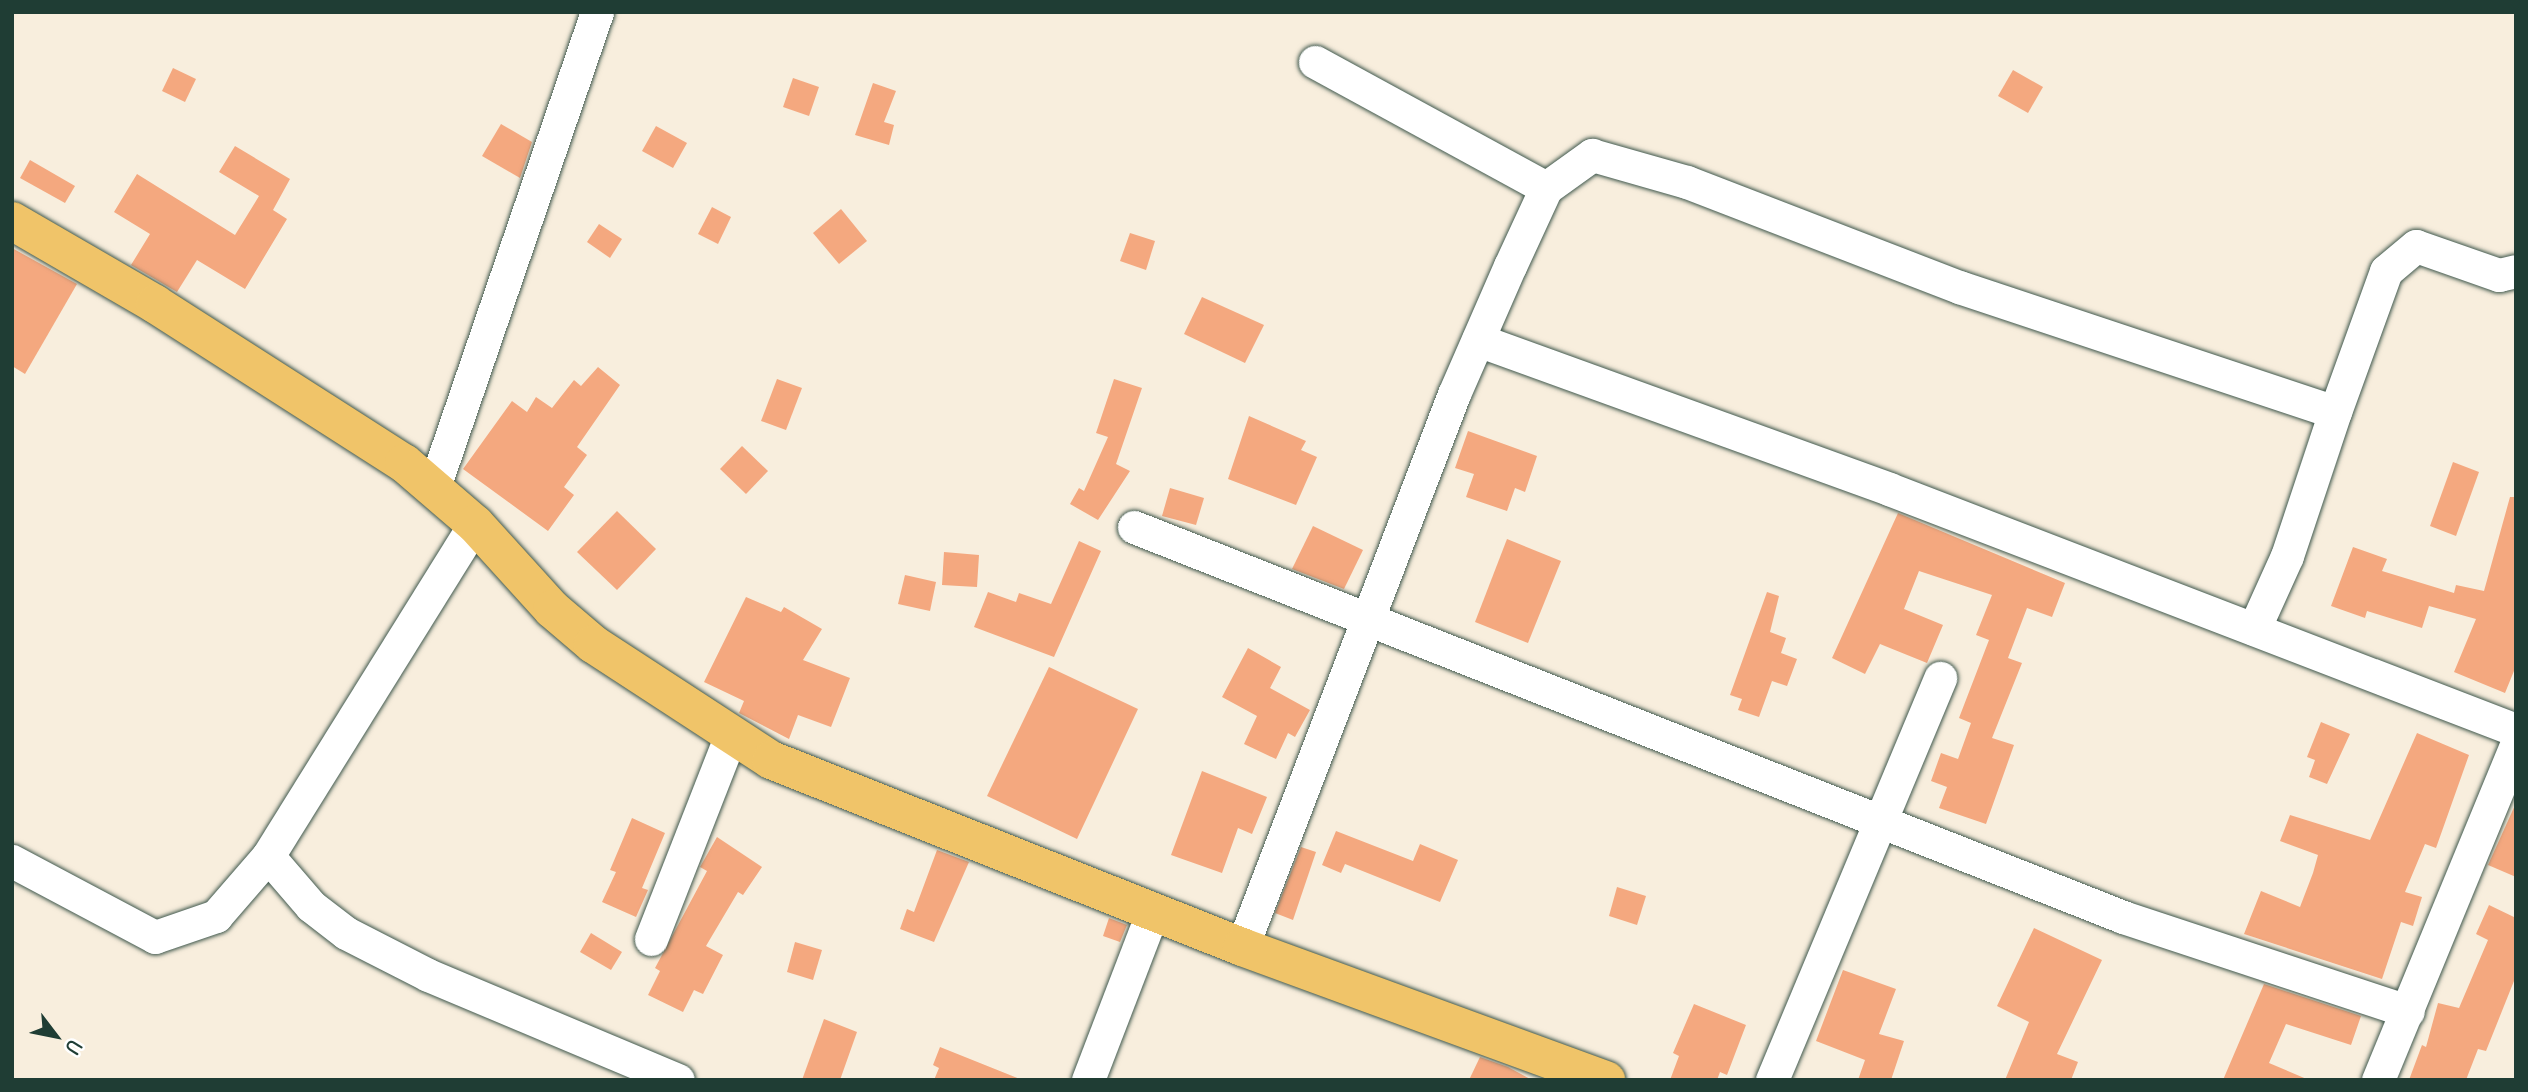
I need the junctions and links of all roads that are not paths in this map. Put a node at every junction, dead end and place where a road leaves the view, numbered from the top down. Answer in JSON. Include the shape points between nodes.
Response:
{"nodes":[{"id":1,"x":597,"y":12,"type":"edge"},
{"id":2,"x":1315,"y":62,"type":"dead end"},
{"id":3,"x":1546,"y":188,"type":"junction"},
{"id":4,"x":12,"y":221,"type":"edge"},
{"id":5,"x":2516,"y":271,"type":"edge"},
{"id":6,"x":1478,"y":340,"type":"junction"},
{"id":7,"x":2335,"y":412,"type":"junction"},
{"id":8,"x":434,"y":487,"type":"junction"},
{"id":9,"x":475,"y":524,"type":"junction"},
{"id":10,"x":1134,"y":527,"type":"dead end"},
{"id":11,"x":1368,"y":619,"type":"junction"},
{"id":12,"x":2254,"y":629,"type":"junction"},
{"id":13,"x":1940,"y":678,"type":"dead end"},
{"id":14,"x":2516,"y":730,"type":"edge"},
{"id":15,"x":730,"y":737,"type":"junction"},
{"id":16,"x":2516,"y":745,"type":"edge"},
{"id":17,"x":1881,"y":819,"type":"junction"},
{"id":18,"x":268,"y":856,"type":"junction"},
{"id":19,"x":12,"y":861,"type":"edge"},
{"id":20,"x":1152,"y":912,"type":"junction"},
{"id":21,"x":650,"y":939,"type":"dead end"},
{"id":22,"x":1242,"y":947,"type":"junction"},
{"id":23,"x":2408,"y":1011,"type":"junction"},
{"id":24,"x":678,"y":1080,"type":"edge"},
{"id":25,"x":1088,"y":1080,"type":"edge"},
{"id":26,"x":1606,"y":1080,"type":"edge"},
{"id":27,"x":1772,"y":1080,"type":"edge"},
{"id":28,"x":2378,"y":1080,"type":"edge"}],
"edges":[{"from":1,"to":8,"type":"street"},
{"from":2,"to":3,"type":"street"},
{"from":3,"to":6,"type":"street"},
{"from":3,"to":7,"type":"street","via":[[1592,155],[1687,182],[1959,287]]},
{"from":4,"to":8,"type":"highway","via":[[327,411]]},
{"from":5,"to":7,"type":"street","via":[[2499,275],[2416,247],[2386,271]]},
{"from":6,"to":11,"type":"street"},
{"from":6,"to":12,"type":"street","via":[[1889,489]]},
{"from":7,"to":12,"type":"street","via":[[2287,556]]},
{"from":8,"to":9,"type":"highway"},
{"from":9,"to":15,"type":"highway","via":[[552,609],[593,644]]},
{"from":9,"to":18,"type":"street"},
{"from":10,"to":11,"type":"street"},
{"from":11,"to":17,"type":"street"},
{"from":11,"to":22,"type":"street"},
{"from":12,"to":14,"type":"street"},
{"from":13,"to":17,"type":"street"},
{"from":15,"to":20,"type":"highway","via":[[783,766]]},
{"from":15,"to":21,"type":"street"},
{"from":16,"to":23,"type":"street"},
{"from":17,"to":23,"type":"street","via":[[2123,917]]},
{"from":17,"to":27,"type":"street"},
{"from":18,"to":19,"type":"street","via":[[216,916],[155,937]]},
{"from":18,"to":24,"type":"street","via":[[311,906],[346,933],[428,975]]},
{"from":20,"to":22,"type":"highway"},
{"from":20,"to":25,"type":"street"},
{"from":22,"to":26,"type":"highway"},
{"from":23,"to":28,"type":"street"}]}
